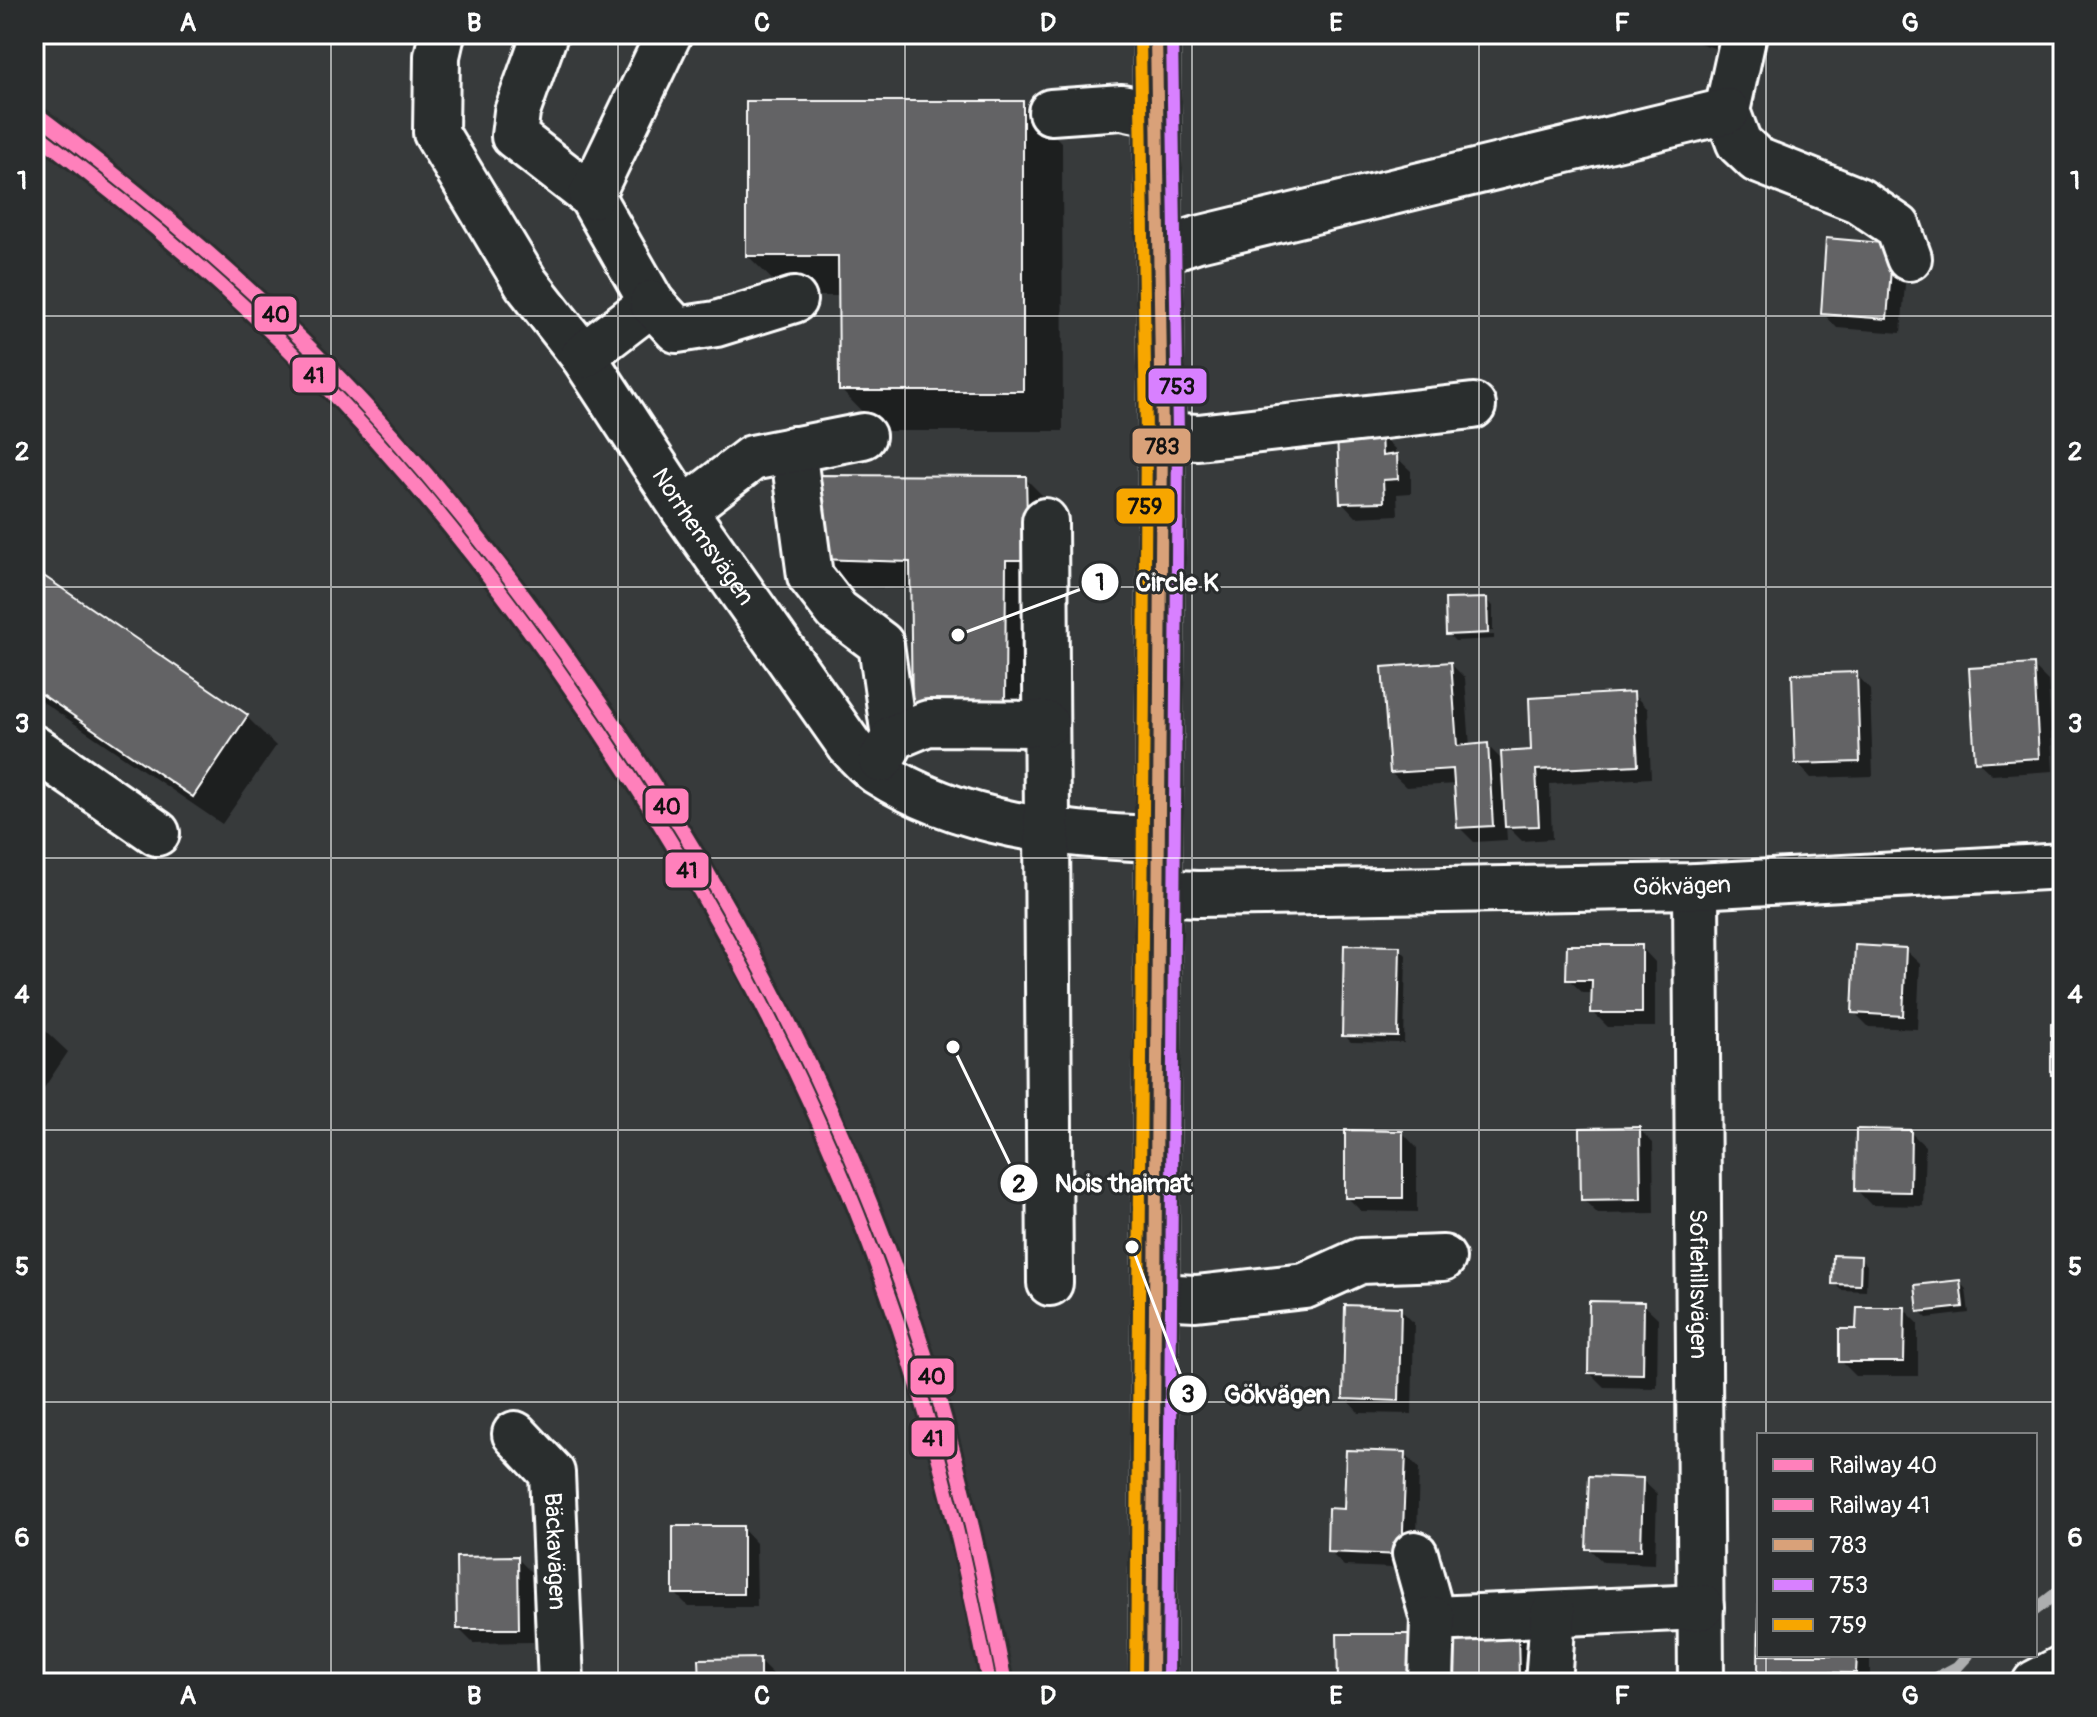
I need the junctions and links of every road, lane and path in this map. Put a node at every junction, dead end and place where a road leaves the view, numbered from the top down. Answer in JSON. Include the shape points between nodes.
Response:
{"nodes":[{"id":1,"x":442,"y":34,"type":"edge"},
{"id":2,"x":545,"y":34,"type":"edge"},
{"id":3,"x":669,"y":34,"type":"edge"},
{"id":4,"x":1156,"y":34,"type":"edge"},
{"id":5,"x":1744,"y":34,"type":"edge"},
{"id":6,"x":1727,"y":111,"type":"junction"},
{"id":7,"x":1051,"y":112,"type":"dead end"},
{"id":8,"x":1156,"y":114,"type":"junction"},
{"id":9,"x":591,"y":196,"type":"junction"},
{"id":10,"x":1159,"y":252,"type":"junction"},
{"id":11,"x":1909,"y":258,"type":"dead end"},
{"id":12,"x":794,"y":300,"type":"dead end"},
{"id":13,"x":652,"y":303,"type":"junction"},
{"id":14,"x":583,"y":356,"type":"junction"},
{"id":15,"x":1473,"y":406,"type":"dead end"},
{"id":16,"x":1162,"y":435,"type":"junction"},
{"id":17,"x":863,"y":436,"type":"dead end"},
{"id":18,"x":793,"y":449,"type":"junction"},
{"id":19,"x":684,"y":510,"type":"junction"},
{"id":20,"x":1045,"y":521,"type":"dead end"},
{"id":21,"x":1046,"y":724,"type":"junction"},
{"id":22,"x":34,"y":748,"type":"edge"},
{"id":23,"x":884,"y":754,"type":"junction"},
{"id":24,"x":1047,"y":829,"type":"junction"},
{"id":25,"x":157,"y":833,"type":"dead end"},
{"id":26,"x":1158,"y":839,"type":"junction"},
{"id":27,"x":2063,"y":866,"type":"edge"},
{"id":28,"x":1696,"y":886,"type":"junction"},
{"id":29,"x":1158,"y":892,"type":"junction"},
{"id":30,"x":1443,"y":1258,"type":"dead end"},
{"id":31,"x":1050,"y":1283,"type":"dead end"},
{"id":32,"x":1155,"y":1296,"type":"junction"},
{"id":33,"x":515,"y":1434,"type":"dead end"},
{"id":34,"x":1415,"y":1554,"type":"dead end"},
{"id":35,"x":1701,"y":1607,"type":"junction"},
{"id":36,"x":1553,"y":1614,"type":"junction"},
{"id":37,"x":1433,"y":1619,"type":"junction"},
{"id":38,"x":2063,"y":1668,"type":"edge"},
{"id":39,"x":1431,"y":1680,"type":"dead end"},
{"id":40,"x":561,"y":1683,"type":"edge"},
{"id":41,"x":1152,"y":1683,"type":"edge"},
{"id":42,"x":1548,"y":1683,"type":"edge"},
{"id":43,"x":1701,"y":1683,"type":"edge"},
{"id":44,"x":2035,"y":1683,"type":"edge"}],
"edges":[{"from":1,"to":14,"type":"street","name":"Norrhemsvägen","via":[[436,133],[526,283]]},
{"from":2,"to":9,"type":"street","via":[[517,112],[514,136]]},
{"from":3,"to":9,"type":"street"},
{"from":4,"to":8,"type":"street"},
{"from":5,"to":6,"type":"street"},
{"from":6,"to":10,"type":"street"},
{"from":6,"to":11,"type":"street","via":[[1739,143],[1757,160],[1858,200],[1898,227]]},
{"from":7,"to":8,"type":"street","via":[[1122,107]]},
{"from":8,"to":10,"type":"street"},
{"from":9,"to":13,"type":"street"},
{"from":10,"to":16,"type":"street"},
{"from":12,"to":13,"type":"street","via":[[677,330]]},
{"from":13,"to":14,"type":"street"},
{"from":14,"to":19,"type":"street","name":"Norrhemsvägen"},
{"from":15,"to":16,"type":"street","via":[[1198,437]]},
{"from":16,"to":26,"type":"street"},
{"from":17,"to":18,"type":"street"},
{"from":18,"to":19,"type":"street","via":[[752,458]]},
{"from":18,"to":23,"type":"street","via":[[810,576],[837,611],[881,644]]},
{"from":19,"to":23,"type":"street","name":"Norrhemsvägen","via":[[850,746]]},
{"from":20,"to":21,"type":"street"},
{"from":21,"to":23,"type":"street","via":[[928,723]]},
{"from":21,"to":24,"type":"street"},
{"from":22,"to":25,"type":"street"},
{"from":23,"to":24,"type":"street","name":"Norrhemsvägen","via":[[907,789],[1004,824]]},
{"from":24,"to":26,"type":"street","name":"Norrhemsvägen"},
{"from":24,"to":31,"type":"street"},
{"from":26,"to":29,"type":"street"},
{"from":27,"to":28,"type":"street","name":"Gökvägen"},
{"from":28,"to":29,"type":"street","name":"Gökvägen"},
{"from":28,"to":35,"type":"street","name":"Sofiehillsvägen"},
{"from":29,"to":32,"type":"street"},
{"from":30,"to":32,"type":"street","via":[[1360,1261],[1305,1286],[1196,1298]]},
{"from":32,"to":41,"type":"street"},
{"from":33,"to":40,"type":"street","name":"Bäckavägen","via":[[552,1473]]},
{"from":34,"to":37,"type":"street"},
{"from":35,"to":36,"type":"street"},
{"from":35,"to":43,"type":"street","name":"Sofiehillsvägen"},
{"from":36,"to":37,"type":"street"},
{"from":36,"to":42,"type":"street"},
{"from":37,"to":39,"type":"street"},
{"from":38,"to":44,"type":"street"}]}
